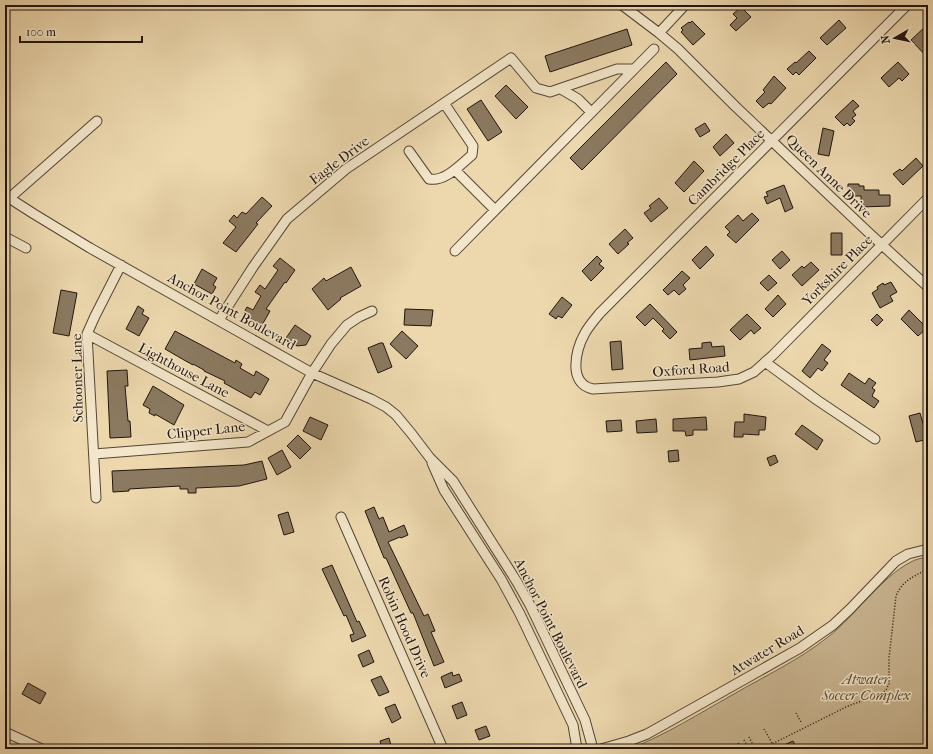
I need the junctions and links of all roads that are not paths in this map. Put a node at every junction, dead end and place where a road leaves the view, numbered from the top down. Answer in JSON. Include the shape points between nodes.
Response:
{"nodes":[{"id":1,"x":622,"y":5,"type":"edge"},
{"id":2,"x":685,"y":5,"type":"edge"},
{"id":3,"x":907,"y":5,"type":"edge"},
{"id":4,"x":659,"y":33,"type":"junction"},
{"id":5,"x":654,"y":49,"type":"dead end"},
{"id":6,"x":634,"y":69,"type":"junction"},
{"id":7,"x":561,"y":89,"type":"junction"},
{"id":8,"x":444,"y":103,"type":"junction"},
{"id":9,"x":591,"y":112,"type":"junction"},
{"id":10,"x":97,"y":121,"type":"dead end"},
{"id":11,"x":772,"y":141,"type":"junction"},
{"id":12,"x":409,"y":151,"type":"dead end"},
{"id":13,"x":455,"y":170,"type":"junction"},
{"id":14,"x":928,"y":198,"type":"edge"},
{"id":15,"x":7,"y":200,"type":"edge"},
{"id":16,"x":495,"y":210,"type":"junction"},
{"id":17,"x":5,"y":238,"type":"edge"},
{"id":18,"x":882,"y":245,"type":"junction"},
{"id":19,"x":26,"y":248,"type":"dead end"},
{"id":20,"x":455,"y":251,"type":"dead end"},
{"id":21,"x":121,"y":265,"type":"junction"},
{"id":22,"x":928,"y":287,"type":"edge"},
{"id":23,"x":372,"y":311,"type":"dead end"},
{"id":24,"x":219,"y":320,"type":"junction"},
{"id":25,"x":87,"y":334,"type":"junction"},
{"id":26,"x":577,"y":356,"type":"joint"},
{"id":27,"x":765,"y":362,"type":"junction"},
{"id":28,"x":312,"y":373,"type":"junction"},
{"id":29,"x":268,"y":431,"type":"junction"},
{"id":30,"x":874,"y":439,"type":"dead end"},
{"id":31,"x":94,"y":454,"type":"junction"},
{"id":32,"x":430,"y":458,"type":"junction"},
{"id":33,"x":96,"y":498,"type":"dead end"},
{"id":34,"x":341,"y":517,"type":"dead end"},
{"id":35,"x":928,"y":550,"type":"edge"},
{"id":36,"x":5,"y":732,"type":"edge"},
{"id":37,"x":42,"y":749,"type":"edge"},
{"id":38,"x":443,"y":749,"type":"edge"},
{"id":39,"x":577,"y":749,"type":"edge"},
{"id":40,"x":593,"y":749,"type":"edge"},
{"id":41,"x":601,"y":749,"type":"edge"}],
"edges":[{"from":1,"to":4,"type":"street","name":"Queen Anne Drive"},
{"from":2,"to":4,"type":"street"},
{"from":3,"to":11,"type":"street","name":"Cambridge Place"},
{"from":4,"to":11,"type":"street","name":"Queen Anne Drive"},
{"from":5,"to":6,"type":"street"},
{"from":6,"to":7,"type":"street","via":[[617,69]]},
{"from":6,"to":9,"type":"street"},
{"from":7,"to":8,"type":"street","name":"Eagle Drive","via":[[550,92],[536,88],[511,58]]},
{"from":7,"to":9,"type":"street","via":[[578,99]]},
{"from":8,"to":13,"type":"street","via":[[473,146],[472,155]]},
{"from":8,"to":24,"type":"street","name":"Eagle Drive","via":[[346,169],[287,219]]},
{"from":9,"to":16,"type":"street"},
{"from":10,"to":15,"type":"street"},
{"from":11,"to":18,"type":"street","name":"Queen Anne Drive"},
{"from":11,"to":26,"type":"street","name":"Cambridge Place","via":[[600,313],[585,333]]},
{"from":12,"to":13,"type":"street","via":[[429,179],[437,180]]},
{"from":13,"to":16,"type":"street"},
{"from":14,"to":18,"type":"street","name":"Yorkshire Place"},
{"from":15,"to":21,"type":"street","name":"Anchor Point Boulevard"},
{"from":16,"to":20,"type":"street"},
{"from":17,"to":19,"type":"street"},
{"from":18,"to":22,"type":"street","name":"Queen Anne Drive"},
{"from":18,"to":27,"type":"street","name":"Yorkshire Place"},
{"from":21,"to":24,"type":"street","name":"Anchor Point Boulevard"},
{"from":21,"to":25,"type":"street","name":"Schooner Lane"},
{"from":23,"to":28,"type":"street","name":"Clipper Lane","via":[[347,325]]},
{"from":24,"to":28,"type":"street","name":"Anchor Point Boulevard"},
{"from":25,"to":29,"type":"street","name":"Lighthouse Lane"},
{"from":25,"to":31,"type":"street","name":"Schooner Lane"},
{"from":26,"to":27,"type":"street","name":"Oxford Road","via":[[578,378],[582,384],[593,389],[732,380],[748,376]]},
{"from":27,"to":30,"type":"street"},
{"from":28,"to":29,"type":"street","name":"Clipper Lane","via":[[285,422]]},
{"from":28,"to":32,"type":"street","name":"Anchor Point Boulevard","via":[[386,407],[396,415]]},
{"from":29,"to":31,"type":"street","name":"Clipper Lane","via":[[248,442]]},
{"from":31,"to":33,"type":"street","name":"Schooner Lane"},
{"from":32,"to":39,"type":"street","name":"Anchor Point Boulevard","via":[[444,490],[501,579],[520,614],[573,725]]},
{"from":32,"to":40,"type":"street","name":"Anchor Point Boulevard","via":[[453,481],[530,605],[585,720]]},
{"from":34,"to":38,"type":"street","name":"Robin Hood Drive"},
{"from":35,"to":41,"type":"street","name":"Atwater Road","via":[[908,554],[896,561],[833,625],[800,648],[647,734]]},
{"from":36,"to":37,"type":"street"}]}
